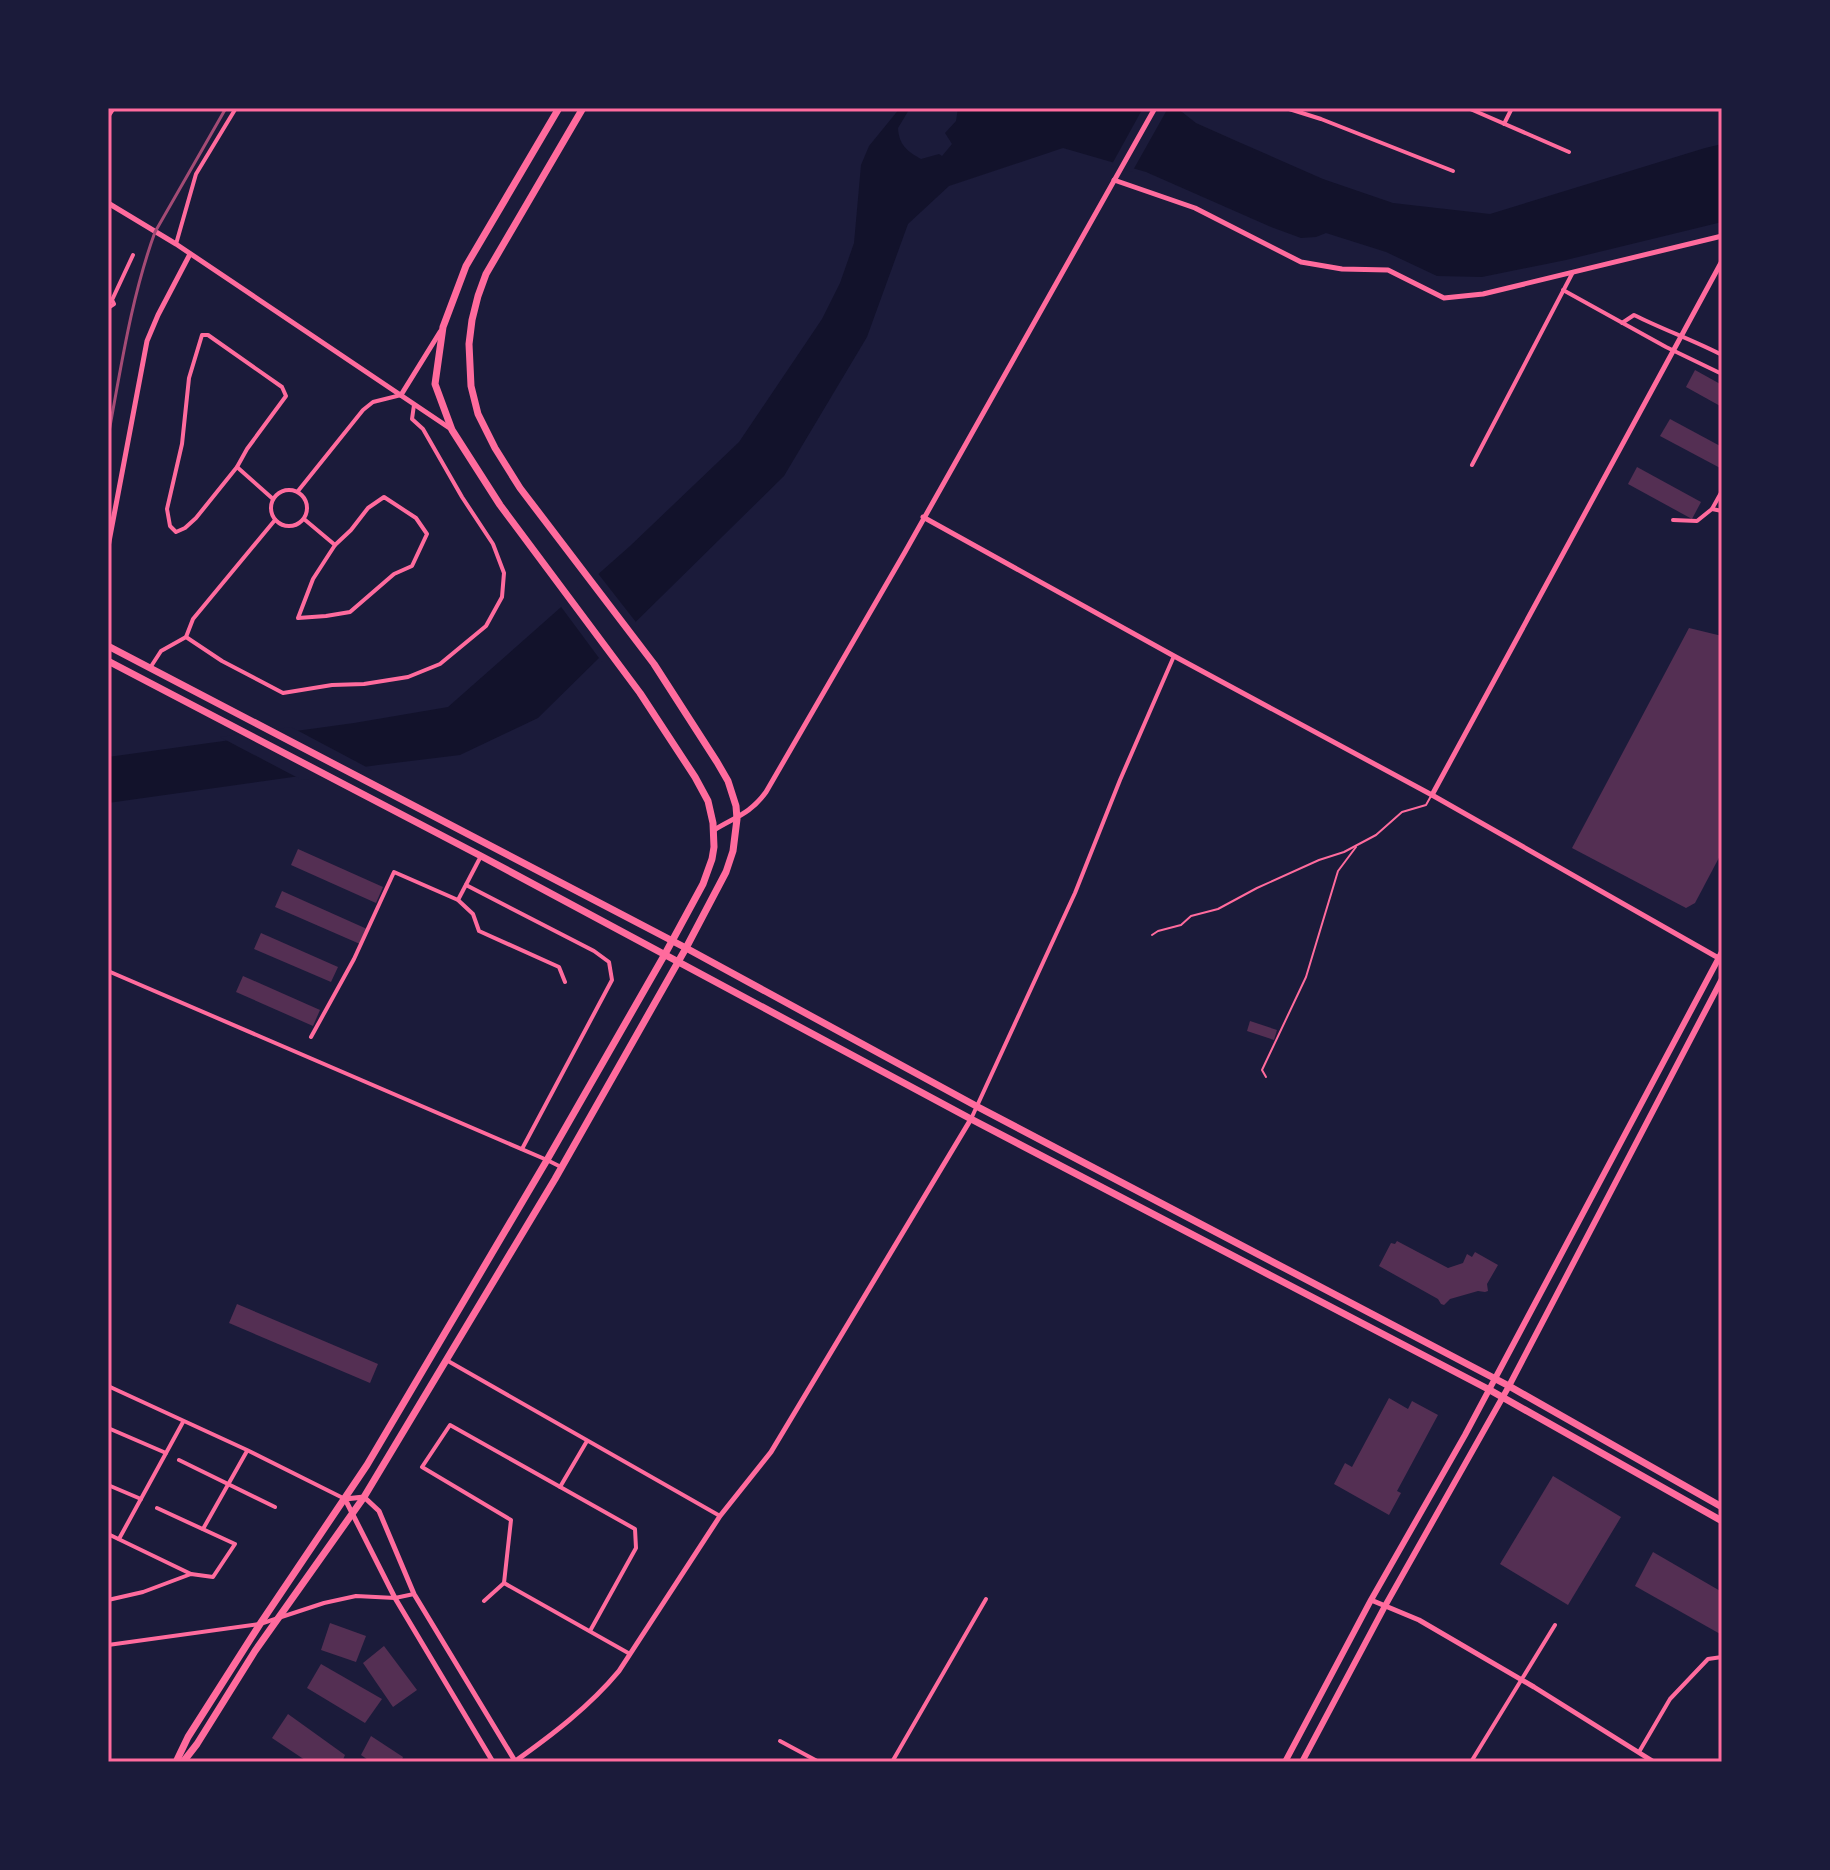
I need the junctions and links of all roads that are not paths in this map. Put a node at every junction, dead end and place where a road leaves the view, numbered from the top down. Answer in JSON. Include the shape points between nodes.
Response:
{"nodes":[{"id":1,"x":114,"y":108,"type":"edge"},
{"id":2,"x":236,"y":108,"type":"edge"},
{"id":3,"x":559,"y":108,"type":"edge"},
{"id":4,"x":583,"y":108,"type":"edge"},
{"id":5,"x":1155,"y":108,"type":"edge"},
{"id":6,"x":1286,"y":108,"type":"edge"},
{"id":7,"x":1468,"y":108,"type":"edge"},
{"id":8,"x":1512,"y":108,"type":"edge"},
{"id":9,"x":108,"y":117,"type":"edge"},
{"id":10,"x":1504,"y":124,"type":"junction"},
{"id":11,"x":1569,"y":152,"type":"dead end"},
{"id":12,"x":1453,"y":171,"type":"dead end"},
{"id":13,"x":1114,"y":180,"type":"junction"},
{"id":14,"x":108,"y":203,"type":"edge"},
{"id":15,"x":1722,"y":236,"type":"edge"},
{"id":16,"x":176,"y":244,"type":"junction"},
{"id":17,"x":190,"y":254,"type":"junction"},
{"id":18,"x":133,"y":255,"type":"dead end"},
{"id":19,"x":1722,"y":261,"type":"edge"},
{"id":20,"x":1573,"y":272,"type":"junction"},
{"id":21,"x":1563,"y":290,"type":"junction"},
{"id":22,"x":108,"y":308,"type":"edge"},
{"id":23,"x":1622,"y":323,"type":"junction"},
{"id":24,"x":443,"y":327,"type":"junction"},
{"id":25,"x":1682,"y":335,"type":"junction"},
{"id":26,"x":1675,"y":350,"type":"junction"},
{"id":27,"x":1722,"y":355,"type":"edge"},
{"id":28,"x":1722,"y":374,"type":"edge"},
{"id":29,"x":401,"y":395,"type":"junction"},
{"id":30,"x":414,"y":405,"type":"junction"},
{"id":31,"x":452,"y":430,"type":"junction"},
{"id":32,"x":1472,"y":465,"type":"dead end"},
{"id":33,"x":237,"y":467,"type":"junction"},
{"id":34,"x":298,"y":491,"type":"junction"},
{"id":35,"x":1722,"y":491,"type":"edge"},
{"id":36,"x":273,"y":499,"type":"junction"},
{"id":37,"x":1712,"y":509,"type":"junction"},
{"id":38,"x":1722,"y":511,"type":"edge"},
{"id":39,"x":923,"y":517,"type":"junction"},
{"id":40,"x":304,"y":519,"type":"junction"},
{"id":41,"x":275,"y":520,"type":"junction"},
{"id":42,"x":1673,"y":520,"type":"dead end"},
{"id":43,"x":335,"y":545,"type":"junction"},
{"id":44,"x":108,"y":547,"type":"edge"},
{"id":45,"x":186,"y":637,"type":"junction"},
{"id":46,"x":108,"y":646,"type":"edge"},
{"id":47,"x":1174,"y":656,"type":"junction"},
{"id":48,"x":108,"y":661,"type":"edge"},
{"id":49,"x":150,"y":668,"type":"junction"},
{"id":50,"x":1432,"y":795,"type":"junction"},
{"id":51,"x":737,"y":819,"type":"junction"},
{"id":52,"x":714,"y":830,"type":"junction"},
{"id":53,"x":1356,"y":846,"type":"junction"},
{"id":54,"x":481,"y":856,"type":"junction"},
{"id":55,"x":466,"y":885,"type":"junction"},
{"id":56,"x":458,"y":900,"type":"junction"},
{"id":57,"x":1152,"y":935,"type":"dead end"},
{"id":58,"x":672,"y":941,"type":"junction"},
{"id":59,"x":686,"y":948,"type":"junction"},
{"id":60,"x":665,"y":954,"type":"junction"},
{"id":61,"x":1721,"y":957,"type":"edge"},
{"id":62,"x":678,"y":961,"type":"junction"},
{"id":63,"x":108,"y":971,"type":"edge"},
{"id":64,"x":1722,"y":979,"type":"edge"},
{"id":65,"x":565,"y":982,"type":"dead end"},
{"id":66,"x":311,"y":1037,"type":"dead end"},
{"id":67,"x":1266,"y":1077,"type":"dead end"},
{"id":68,"x":978,"y":1107,"type":"junction"},
{"id":69,"x":971,"y":1119,"type":"junction"},
{"id":70,"x":522,"y":1149,"type":"junction"},
{"id":71,"x":547,"y":1160,"type":"junction"},
{"id":72,"x":562,"y":1168,"type":"junction"},
{"id":73,"x":446,"y":1360,"type":"junction"},
{"id":74,"x":1495,"y":1378,"type":"junction"},
{"id":75,"x":108,"y":1386,"type":"edge"},
{"id":76,"x":1509,"y":1386,"type":"junction"},
{"id":77,"x":1488,"y":1389,"type":"junction"},
{"id":78,"x":1503,"y":1397,"type":"junction"},
{"id":79,"x":184,"y":1421,"type":"junction"},
{"id":80,"x":108,"y":1428,"type":"edge"},
{"id":81,"x":587,"y":1440,"type":"junction"},
{"id":82,"x":247,"y":1450,"type":"junction"},
{"id":83,"x":166,"y":1453,"type":"junction"},
{"id":84,"x":179,"y":1460,"type":"dead end"},
{"id":85,"x":108,"y":1485,"type":"edge"},
{"id":86,"x":560,"y":1487,"type":"junction"},
{"id":87,"x":364,"y":1497,"type":"junction"},
{"id":88,"x":141,"y":1499,"type":"junction"},
{"id":89,"x":345,"y":1499,"type":"junction"},
{"id":90,"x":275,"y":1507,"type":"dead end"},
{"id":91,"x":1722,"y":1507,"type":"edge"},
{"id":92,"x":157,"y":1508,"type":"dead end"},
{"id":93,"x":354,"y":1513,"type":"junction"},
{"id":94,"x":720,"y":1516,"type":"junction"},
{"id":95,"x":1722,"y":1521,"type":"edge"},
{"id":96,"x":203,"y":1529,"type":"junction"},
{"id":97,"x":108,"y":1534,"type":"edge"},
{"id":98,"x":119,"y":1539,"type":"junction"},
{"id":99,"x":191,"y":1574,"type":"junction"},
{"id":100,"x":504,"y":1583,"type":"junction"},
{"id":101,"x":414,"y":1594,"type":"junction"},
{"id":102,"x":395,"y":1598,"type":"junction"},
{"id":103,"x":109,"y":1599,"type":"edge"},
{"id":104,"x":986,"y":1599,"type":"dead end"},
{"id":105,"x":1371,"y":1600,"type":"junction"},
{"id":106,"x":484,"y":1601,"type":"dead end"},
{"id":107,"x":1385,"y":1606,"type":"junction"},
{"id":108,"x":281,"y":1616,"type":"junction"},
{"id":109,"x":260,"y":1624,"type":"junction"},
{"id":110,"x":1555,"y":1625,"type":"dead end"},
{"id":111,"x":590,"y":1631,"type":"junction"},
{"id":112,"x":108,"y":1645,"type":"edge"},
{"id":113,"x":630,"y":1654,"type":"junction"},
{"id":114,"x":1722,"y":1657,"type":"edge"},
{"id":115,"x":1522,"y":1680,"type":"junction"},
{"id":116,"x":780,"y":1741,"type":"dead end"},
{"id":117,"x":1639,"y":1752,"type":"junction"},
{"id":118,"x":176,"y":1762,"type":"edge"},
{"id":119,"x":183,"y":1762,"type":"edge"},
{"id":120,"x":493,"y":1762,"type":"edge"},
{"id":121,"x":515,"y":1762,"type":"edge"},
{"id":122,"x":819,"y":1762,"type":"edge"},
{"id":123,"x":892,"y":1762,"type":"edge"},
{"id":124,"x":1285,"y":1762,"type":"edge"},
{"id":125,"x":1302,"y":1762,"type":"edge"},
{"id":126,"x":1471,"y":1762,"type":"edge"},
{"id":127,"x":1654,"y":1762,"type":"edge"}],
"edges":[{"from":1,"to":9,"type":"street"},
{"from":2,"to":16,"type":"street","via":[[196,174]]},
{"from":3,"to":24,"type":"main road","via":[[466,266]]},
{"from":4,"to":51,"type":"main road","via":[[486,274],[472,320],[471,386],[478,414],[520,488],[654,664],[717,762],[734,796]]},
{"from":5,"to":13,"type":"street"},
{"from":6,"to":12,"type":"street"},
{"from":7,"to":10,"type":"street"},
{"from":8,"to":10,"type":"street"},
{"from":10,"to":11,"type":"street"},
{"from":13,"to":20,"type":"street","via":[[1195,208],[1301,262],[1388,270],[1444,298]]},
{"from":13,"to":39,"type":"street"},
{"from":14,"to":16,"type":"street"},
{"from":15,"to":20,"type":"street"},
{"from":16,"to":17,"type":"street"},
{"from":17,"to":29,"type":"street"},
{"from":17,"to":44,"type":"street","via":[[147,341]]},
{"from":18,"to":22,"type":"street"},
{"from":19,"to":25,"type":"street"},
{"from":20,"to":21,"type":"street"},
{"from":21,"to":23,"type":"street"},
{"from":21,"to":32,"type":"street"},
{"from":23,"to":25,"type":"street","via":[[1634,315]]},
{"from":23,"to":26,"type":"street"},
{"from":24,"to":29,"type":"street"},
{"from":24,"to":31,"type":"main road","via":[[435,384]]},
{"from":25,"to":26,"type":"street"},
{"from":25,"to":27,"type":"street"},
{"from":26,"to":28,"type":"street"},
{"from":26,"to":50,"type":"street"},
{"from":29,"to":30,"type":"street"},
{"from":29,"to":34,"type":"street","via":[[363,410]]},
{"from":30,"to":31,"type":"street"},
{"from":30,"to":45,"type":"street","via":[[412,419],[493,544],[504,573],[502,597],[486,626],[440,664],[408,677],[283,693]]},
{"from":31,"to":52,"type":"main road","via":[[500,505],[640,693],[708,801]]},
{"from":33,"to":33,"type":"street","via":[[185,528],[176,532],[170,526],[167,509],[182,444],[189,378],[202,335],[282,387],[286,396]]},
{"from":33,"to":36,"type":"street"},
{"from":34,"to":36,"type":"street","via":[[286,490]]},
{"from":34,"to":40,"type":"street","via":[[307,503]]},
{"from":35,"to":37,"type":"street"},
{"from":36,"to":41,"type":"street"},
{"from":37,"to":38,"type":"street"},
{"from":37,"to":42,"type":"street","via":[[1697,521]]},
{"from":39,"to":47,"type":"street"},
{"from":39,"to":51,"type":"street","via":[[766,792]]},
{"from":40,"to":41,"type":"street","via":[[294,526]]},
{"from":40,"to":43,"type":"street"},
{"from":41,"to":45,"type":"street","via":[[193,619]]},
{"from":43,"to":43,"type":"street","via":[[313,579],[298,618],[350,612],[394,574],[412,566],[427,534],[416,518],[384,497]]},
{"from":45,"to":49,"type":"street","via":[[161,651]]},
{"from":46,"to":49,"type":"main road"},
{"from":47,"to":50,"type":"street"},
{"from":47,"to":68,"type":"street"},
{"from":48,"to":54,"type":"main road"},
{"from":49,"to":58,"type":"main road"},
{"from":50,"to":53,"type":"lane","via":[[1426,805],[1402,812]]},
{"from":50,"to":61,"type":"street"},
{"from":51,"to":52,"type":"street"},
{"from":51,"to":59,"type":"main road","via":[[726,872]]},
{"from":52,"to":58,"type":"main road","via":[[709,869]]},
{"from":53,"to":57,"type":"lane"},
{"from":53,"to":67,"type":"lane","via":[[1338,871],[1306,977],[1262,1070]]},
{"from":54,"to":55,"type":"street"},
{"from":54,"to":60,"type":"main road"},
{"from":55,"to":56,"type":"street"},
{"from":55,"to":70,"type":"street","via":[[609,962],[612,980]]},
{"from":56,"to":65,"type":"street","via":[[473,914],[479,931],[559,967]]},
{"from":56,"to":66,"type":"street","via":[[394,872]]},
{"from":58,"to":59,"type":"main road"},
{"from":58,"to":60,"type":"main road"},
{"from":59,"to":62,"type":"main road"},
{"from":59,"to":68,"type":"main road"},
{"from":60,"to":62,"type":"main road"},
{"from":60,"to":71,"type":"main road"},
{"from":61,"to":74,"type":"main road"},
{"from":62,"to":69,"type":"main road"},
{"from":62,"to":72,"type":"main road"},
{"from":63,"to":70,"type":"street"},
{"from":64,"to":76,"type":"main road"},
{"from":68,"to":69,"type":"street"},
{"from":68,"to":74,"type":"main road"},
{"from":69,"to":77,"type":"main road"},
{"from":69,"to":94,"type":"street","via":[[771,1452]]},
{"from":70,"to":71,"type":"street"},
{"from":71,"to":72,"type":"street"},
{"from":71,"to":89,"type":"main road"},
{"from":72,"to":73,"type":"main road"},
{"from":73,"to":81,"type":"street"},
{"from":73,"to":87,"type":"main road"},
{"from":74,"to":76,"type":"main road"},
{"from":74,"to":77,"type":"main road"},
{"from":75,"to":79,"type":"street"},
{"from":76,"to":78,"type":"main road"},
{"from":76,"to":91,"type":"main road"},
{"from":77,"to":78,"type":"main road"},
{"from":77,"to":105,"type":"main road"},
{"from":78,"to":95,"type":"main road"},
{"from":78,"to":107,"type":"main road"},
{"from":79,"to":82,"type":"street"},
{"from":79,"to":83,"type":"street"},
{"from":80,"to":83,"type":"street"},
{"from":81,"to":86,"type":"street"},
{"from":81,"to":94,"type":"street"},
{"from":82,"to":89,"type":"street"},
{"from":82,"to":96,"type":"street"},
{"from":83,"to":88,"type":"street"},
{"from":84,"to":90,"type":"street"},
{"from":85,"to":88,"type":"street"},
{"from":86,"to":100,"type":"street","via":[[450,1425],[422,1467],[511,1520]]},
{"from":86,"to":111,"type":"street","via":[[635,1529],[636,1548]]},
{"from":87,"to":89,"type":"street"},
{"from":87,"to":93,"type":"main road"},
{"from":87,"to":101,"type":"street","via":[[379,1511]]},
{"from":88,"to":98,"type":"street"},
{"from":89,"to":93,"type":"street"},
{"from":89,"to":109,"type":"main road"},
{"from":92,"to":96,"type":"street"},
{"from":93,"to":102,"type":"street"},
{"from":93,"to":108,"type":"main road"},
{"from":94,"to":113,"type":"street"},
{"from":96,"to":99,"type":"street","via":[[235,1544],[213,1577]]},
{"from":97,"to":98,"type":"street"},
{"from":98,"to":99,"type":"street"},
{"from":99,"to":103,"type":"street"},
{"from":100,"to":106,"type":"street"},
{"from":100,"to":111,"type":"street"},
{"from":101,"to":102,"type":"street"},
{"from":101,"to":121,"type":"street"},
{"from":102,"to":108,"type":"street","via":[[356,1596]]},
{"from":102,"to":120,"type":"street"},
{"from":104,"to":123,"type":"street"},
{"from":105,"to":107,"type":"street"},
{"from":105,"to":124,"type":"main road"},
{"from":107,"to":115,"type":"street"},
{"from":107,"to":125,"type":"main road"},
{"from":108,"to":109,"type":"street"},
{"from":108,"to":119,"type":"main road"},
{"from":109,"to":112,"type":"street"},
{"from":109,"to":118,"type":"main road"},
{"from":110,"to":115,"type":"street"},
{"from":111,"to":113,"type":"street"},
{"from":113,"to":121,"type":"street","via":[[602,1691]]},
{"from":114,"to":117,"type":"street","via":[[1708,1659],[1670,1699]]},
{"from":115,"to":117,"type":"street"},
{"from":115,"to":126,"type":"street"},
{"from":116,"to":122,"type":"street"},
{"from":117,"to":127,"type":"street"}]}
